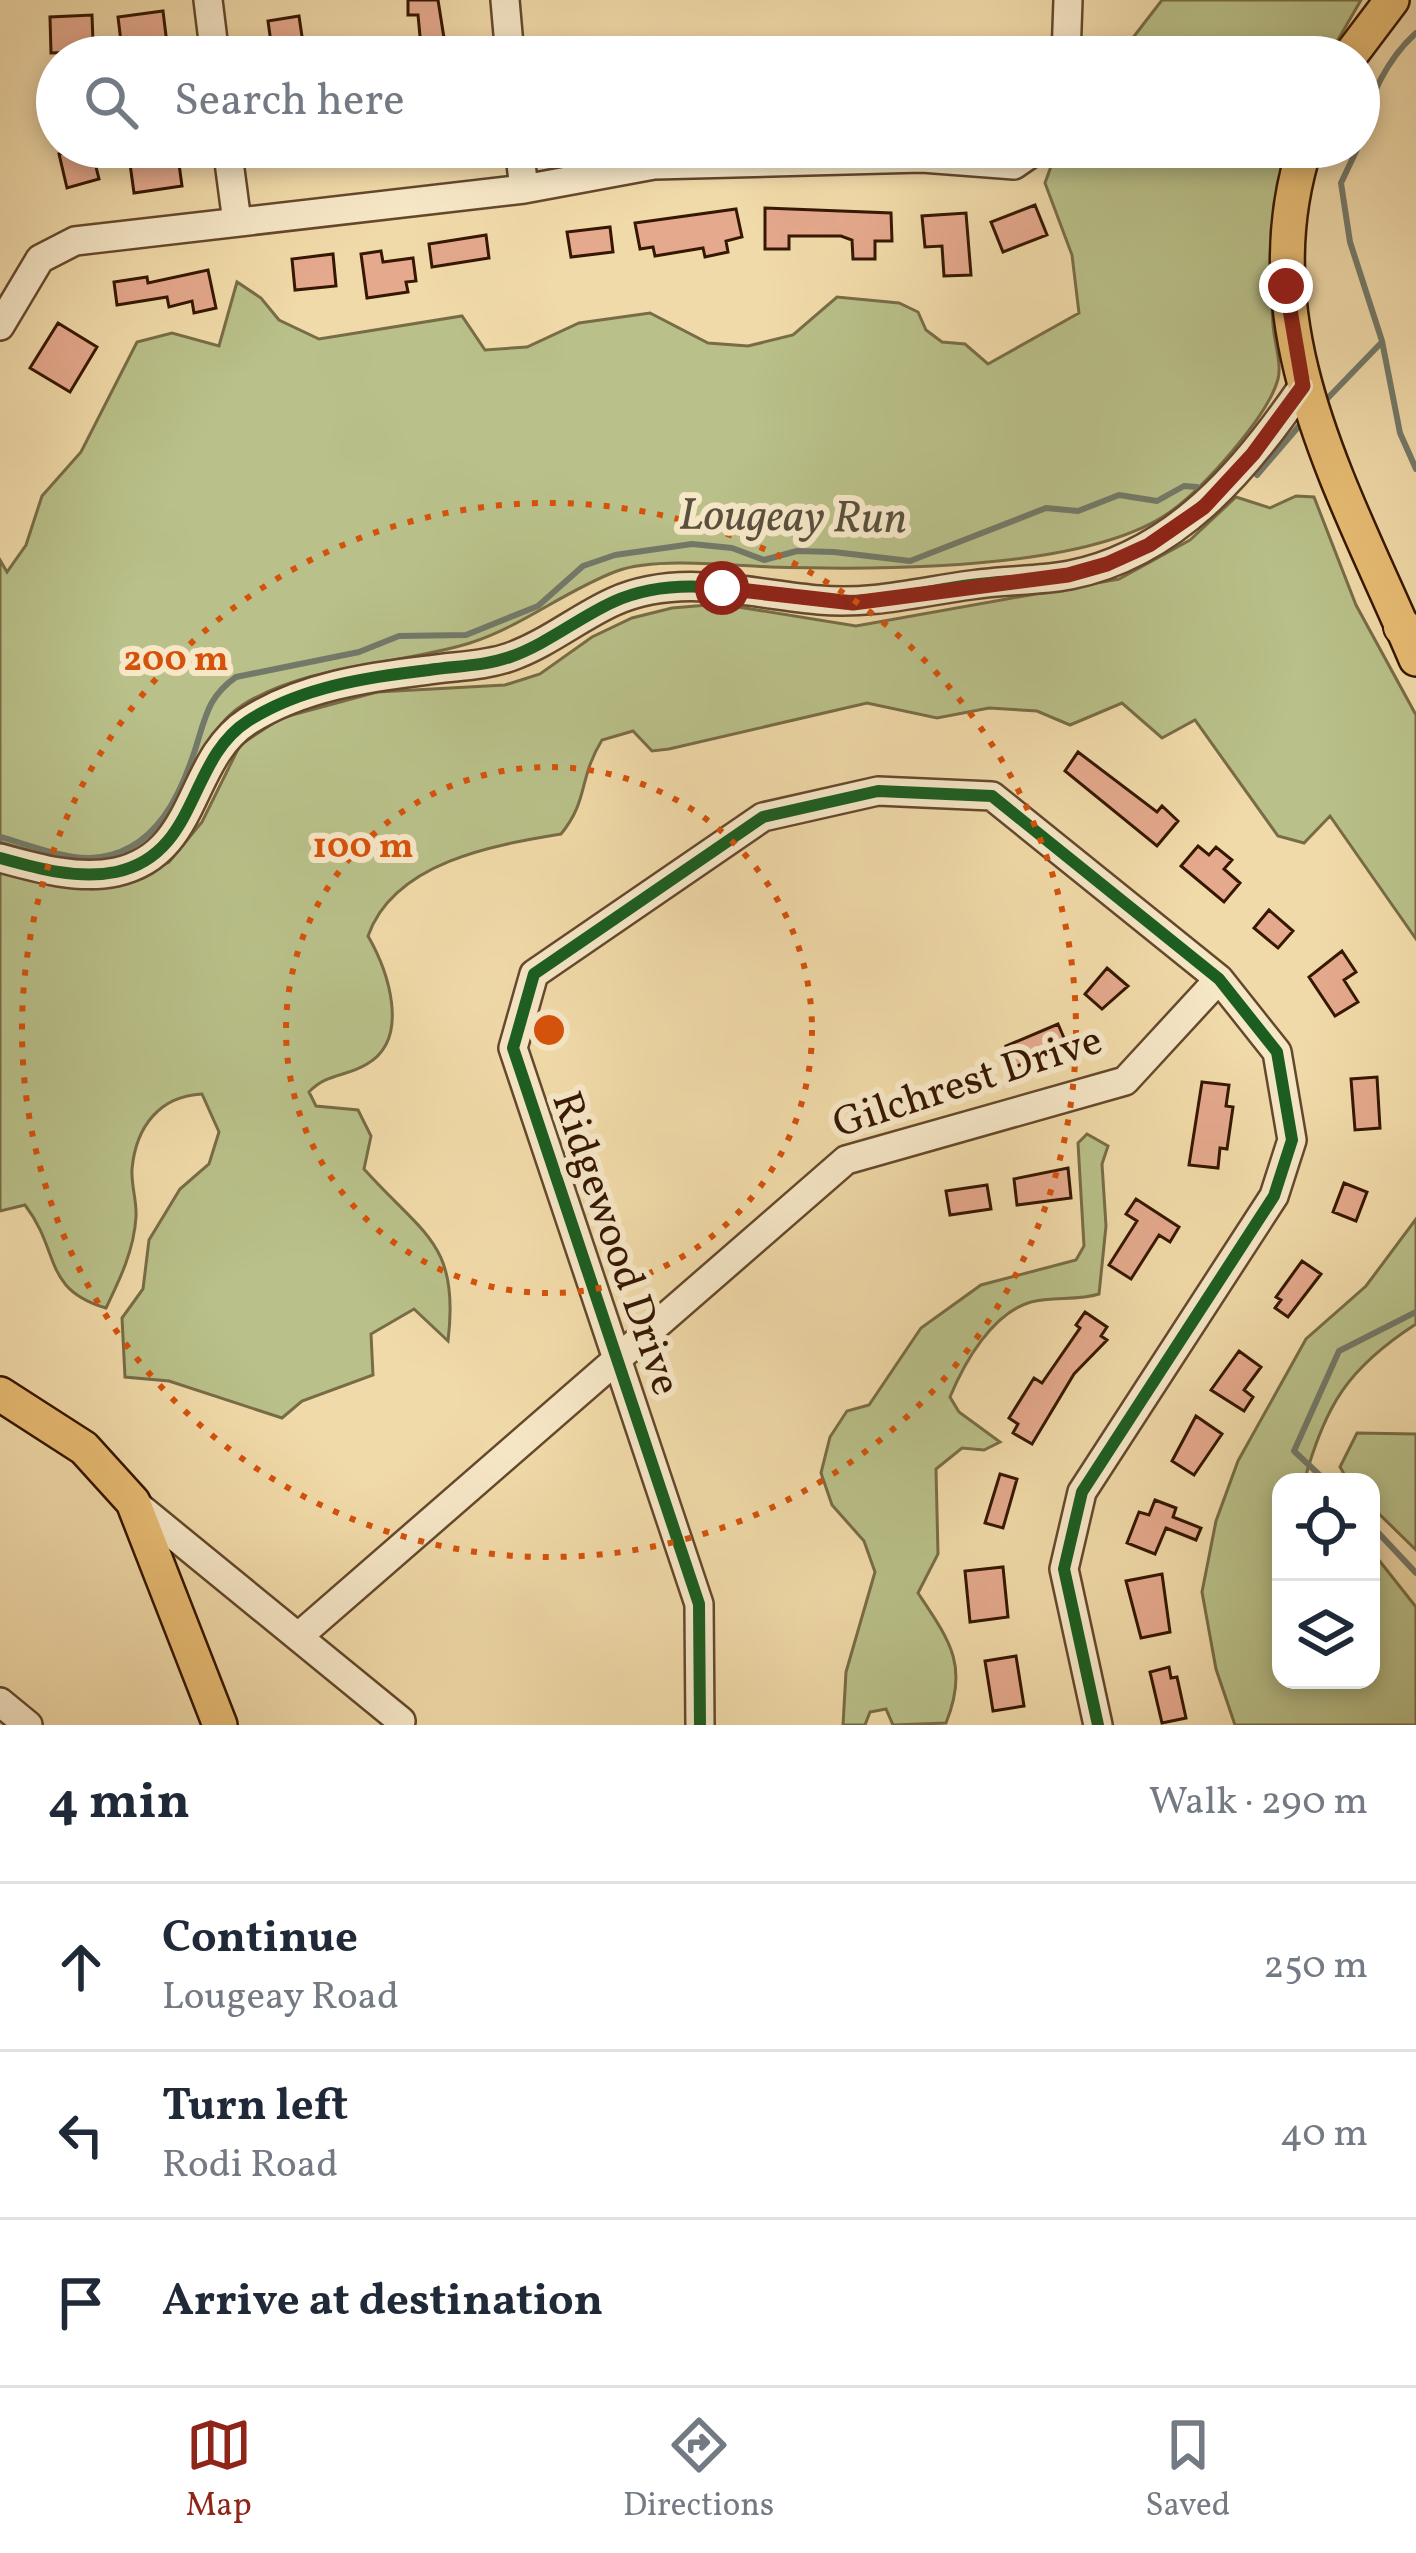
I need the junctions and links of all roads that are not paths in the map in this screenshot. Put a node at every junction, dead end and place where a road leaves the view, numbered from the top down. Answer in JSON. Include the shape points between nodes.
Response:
{"nodes":[{"id":1,"x":208,"y":0,"type":"edge"},
{"id":2,"x":505,"y":0,"type":"edge"},
{"id":3,"x":1068,"y":0,"type":"edge"},
{"id":4,"x":1392,"y":0,"type":"edge"},
{"id":5,"x":212,"y":36,"type":"edge"},
{"id":6,"x":508,"y":36,"type":"edge"},
{"id":7,"x":1067,"y":36,"type":"edge"},
{"id":8,"x":1365,"y":36,"type":"edge"},
{"id":9,"x":230,"y":168,"type":"edge"},
{"id":10,"x":522,"y":168,"type":"edge"},
{"id":11,"x":638,"y":168,"type":"edge"},
{"id":12,"x":1300,"y":168,"type":"edge"},
{"id":13,"x":524,"y":190,"type":"junction"},
{"id":14,"x":237,"y":222,"type":"junction"},
{"id":15,"x":0,"y":326,"type":"edge"},
{"id":16,"x":1308,"y":404,"type":"junction"},
{"id":17,"x":1411,"y":641,"type":"edge"},
{"id":18,"x":0,"y":858,"type":"edge"},
{"id":19,"x":1219,"y":979,"type":"junction"},
{"id":20,"x":617,"y":1358,"type":"junction"},
{"id":21,"x":0,"y":1394,"type":"edge"},
{"id":22,"x":133,"y":1502,"type":"junction"},
{"id":23,"x":299,"y":1636,"type":"junction"},
{"id":24,"x":0,"y":1702,"type":"edge"},
{"id":25,"x":401,"y":1721,"type":"dead end"},
{"id":26,"x":28,"y":1725,"type":"edge"},
{"id":27,"x":220,"y":1725,"type":"edge"},
{"id":28,"x":700,"y":1725,"type":"edge"},
{"id":29,"x":1098,"y":1725,"type":"edge"}],
"edges":[{"from":1,"to":5,"type":"street"},
{"from":2,"to":6,"type":"street"},
{"from":3,"to":7,"type":"street"},
{"from":4,"to":8,"type":"main road"},
{"from":9,"to":14,"type":"street"},
{"from":10,"to":13,"type":"street"},
{"from":11,"to":13,"type":"street"},
{"from":12,"to":16,"type":"main road","via":[[1286,286]]},
{"from":13,"to":14,"type":"street"},
{"from":14,"to":15,"type":"street","via":[[76,241],[40,260]]},
{"from":16,"to":17,"type":"main road"},
{"from":16,"to":18,"type":"street","via":[[1204,507],[1107,564],[853,603],[722,588],[649,590],[509,658],[377,676],[264,712],[218,750],[181,830],[153,856],[116,872],[62,873]]},
{"from":19,"to":20,"type":"street","name":"Gilchrest Drive","via":[[1125,1081],[846,1160]]},
{"from":19,"to":20,"type":"street","name":"Ridgewood Drive","via":[[992,796],[878,791],[763,817],[534,974],[513,1048]]},
{"from":19,"to":29,"type":"street","name":"Ridgewood Drive","via":[[1277,1052],[1292,1140],[1274,1196],[1082,1492],[1064,1569]]},
{"from":20,"to":23,"type":"street","name":"Gilchrest Drive"},
{"from":20,"to":28,"type":"street","name":"Ridgewood Drive","via":[[699,1604]]},
{"from":21,"to":22,"type":"main road","via":[[84,1448]]},
{"from":22,"to":23,"type":"street"},
{"from":22,"to":27,"type":"main road"},
{"from":23,"to":25,"type":"street"},
{"from":24,"to":26,"type":"street"}]}
